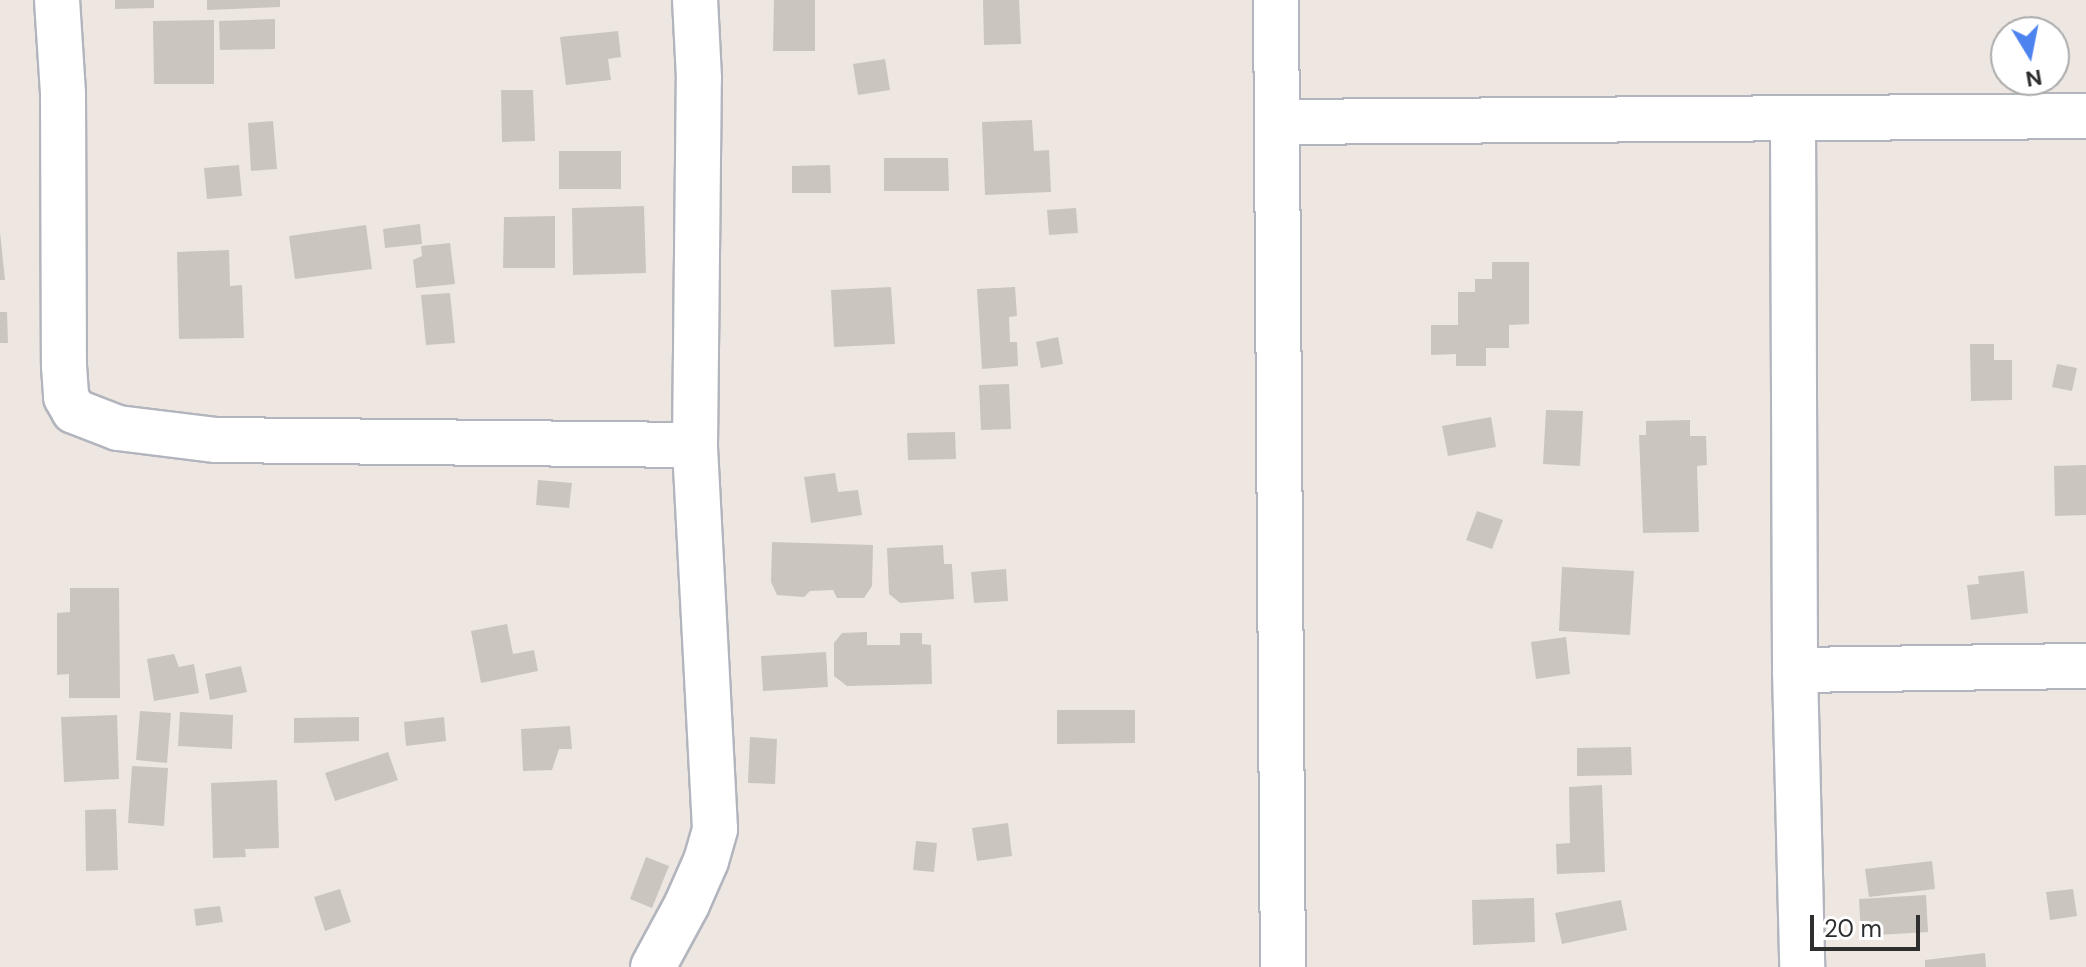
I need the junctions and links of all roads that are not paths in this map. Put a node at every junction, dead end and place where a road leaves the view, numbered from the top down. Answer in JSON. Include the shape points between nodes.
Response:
{"nodes":[{"id":1,"x":57,"y":0,"type":"edge"},
{"id":2,"x":695,"y":0,"type":"edge"},
{"id":3,"x":1276,"y":0,"type":"edge"},
{"id":4,"x":2086,"y":116,"type":"edge"},
{"id":5,"x":1793,"y":118,"type":"junction"},
{"id":6,"x":1277,"y":122,"type":"junction"},
{"id":7,"x":695,"y":445,"type":"junction"},
{"id":8,"x":2086,"y":666,"type":"edge"},
{"id":9,"x":1795,"y":670,"type":"junction"},
{"id":10,"x":653,"y":967,"type":"edge"},
{"id":11,"x":1283,"y":967,"type":"edge"},
{"id":12,"x":1802,"y":967,"type":"edge"}],
"edges":[{"from":1,"to":7,"type":"street","via":[[63,94],[64,366],[66,397],[74,411],[118,428],[216,440]]},
{"from":2,"to":7,"type":"street"},
{"from":3,"to":6,"type":"street"},
{"from":4,"to":5,"type":"street"},
{"from":5,"to":6,"type":"street"},
{"from":5,"to":9,"type":"street"},
{"from":6,"to":11,"type":"street"},
{"from":7,"to":10,"type":"street","via":[[715,829],[687,904]]},
{"from":8,"to":9,"type":"street"},
{"from":9,"to":12,"type":"street"}]}
